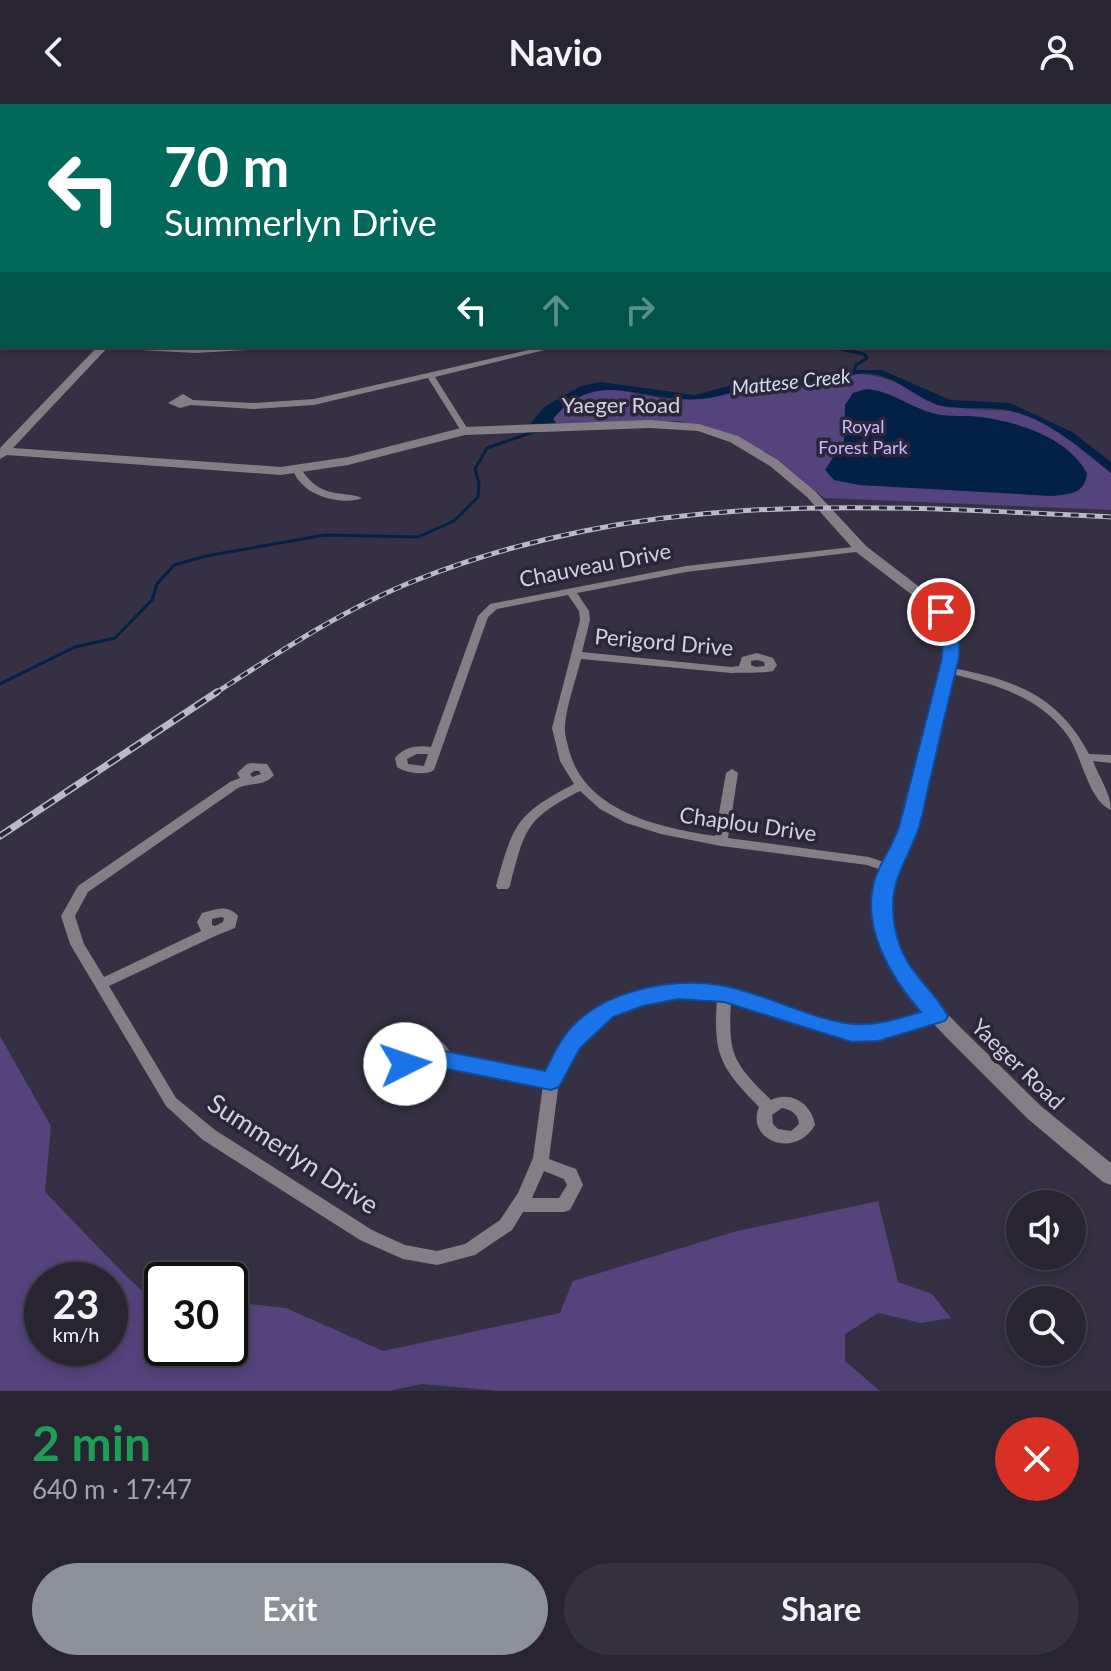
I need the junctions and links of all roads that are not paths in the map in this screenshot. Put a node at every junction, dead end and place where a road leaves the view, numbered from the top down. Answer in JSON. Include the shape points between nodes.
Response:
{"nodes":[{"id":1,"x":102,"y":348,"type":"edge"},
{"id":2,"x":137,"y":348,"type":"edge"},
{"id":3,"x":206,"y":348,"type":"edge"},
{"id":4,"x":240,"y":348,"type":"edge"},
{"id":5,"x":549,"y":348,"type":"edge"},
{"id":6,"x":219,"y":349,"type":"junction"},
{"id":7,"x":431,"y":376,"type":"junction"},
{"id":8,"x":191,"y":402,"type":"dead end"},
{"id":9,"x":465,"y":431,"type":"junction"},
{"id":10,"x":2,"y":453,"type":"edge"},
{"id":11,"x":297,"y":469,"type":"junction"},
{"id":12,"x":357,"y":498,"type":"dead end"},
{"id":13,"x":861,"y":549,"type":"junction"},
{"id":14,"x":570,"y":590,"type":"junction"},
{"id":15,"x":577,"y":655,"type":"junction"},
{"id":16,"x":747,"y":669,"type":"dead end"},
{"id":17,"x":947,"y":670,"type":"junction"},
{"id":18,"x":435,"y":751,"type":"dead end"},
{"id":19,"x":1085,"y":757,"type":"junction"},
{"id":20,"x":1111,"y":759,"type":"edge"},
{"id":21,"x":732,"y":773,"type":"dead end"},
{"id":22,"x":245,"y":780,"type":"dead end"},
{"id":23,"x":580,"y":786,"type":"junction"},
{"id":24,"x":1111,"y":806,"type":"edge"},
{"id":25,"x":721,"y":842,"type":"junction"},
{"id":26,"x":890,"y":869,"type":"junction"},
{"id":27,"x":503,"y":886,"type":"dead end"},
{"id":28,"x":212,"y":931,"type":"dead end"},
{"id":29,"x":101,"y":984,"type":"junction"},
{"id":30,"x":724,"y":994,"type":"junction"},
{"id":31,"x":937,"y":1016,"type":"junction"},
{"id":32,"x":444,"y":1059,"type":"dead end"},
{"id":33,"x":551,"y":1081,"type":"junction"},
{"id":34,"x":768,"y":1107,"type":"dead end"},
{"id":35,"x":539,"y":1162,"type":"junction"},
{"id":36,"x":1111,"y":1176,"type":"edge"},
{"id":37,"x":519,"y":1205,"type":"junction"}],
"edges":[{"from":1,"to":10,"type":"street","name":"Yaeger Road"},
{"from":2,"to":6,"type":"street"},
{"from":3,"to":6,"type":"street"},
{"from":4,"to":6,"type":"street"},
{"from":5,"to":7,"type":"street"},
{"from":7,"to":8,"type":"street","via":[[314,402]]},
{"from":7,"to":9,"type":"street"},
{"from":9,"to":11,"type":"street","name":"Yaeger Road"},
{"from":9,"to":13,"type":"street","name":"Yaeger Road","via":[[666,424],[699,428],[761,454],[799,483]]},
{"from":10,"to":11,"type":"street","name":"Yaeger Road"},
{"from":11,"to":12,"type":"street","via":[[316,492]]},
{"from":13,"to":14,"type":"street","name":"Chauveau Drive","via":[[686,569]]},
{"from":13,"to":17,"type":"street","name":"Yaeger Road","via":[[945,618],[952,636]]},
{"from":14,"to":15,"type":"street","name":"Chaplou Drive","via":[[585,616]]},
{"from":14,"to":18,"type":"street","name":"Chauveau Drive","via":[[494,606],[483,616]]},
{"from":15,"to":16,"type":"street","name":"Perigord Drive"},
{"from":15,"to":23,"type":"street","name":"Chaplou Drive","via":[[558,728],[560,746]]},
{"from":17,"to":19,"type":"street","via":[[999,681],[1046,704],[1071,730]]},
{"from":17,"to":26,"type":"street","name":"Yaeger Road","via":[[908,829]]},
{"from":19,"to":20,"type":"street"},
{"from":19,"to":24,"type":"street"},
{"from":21,"to":25,"type":"street"},
{"from":22,"to":29,"type":"street","name":"Summerlyn Drive","via":[[102,874],[78,897],[68,916],[77,944]]},
{"from":23,"to":25,"type":"street","name":"Chaplou Drive","via":[[634,823]]},
{"from":23,"to":27,"type":"street","via":[[530,813],[514,844]]},
{"from":25,"to":26,"type":"street","name":"Chaplou Drive","via":[[869,861]]},
{"from":26,"to":31,"type":"street","name":"Yaeger Road","via":[[882,900],[890,947],[910,986]]},
{"from":28,"to":29,"type":"street"},
{"from":29,"to":37,"type":"street","name":"Summerlyn Drive","via":[[171,1102],[209,1135],[366,1235],[403,1252],[453,1256],[497,1233]]},
{"from":30,"to":31,"type":"street","name":"Summerlyn Drive","via":[[852,1033],[878,1032]]},
{"from":30,"to":33,"type":"street","name":"Summerlyn Drive","via":[[678,991],[606,1011],[572,1042]]},
{"from":30,"to":34,"type":"street","via":[[722,1043],[729,1067]]},
{"from":31,"to":36,"type":"street","name":"Yaeger Road","via":[[1027,1105]]},
{"from":32,"to":33,"type":"street"},
{"from":33,"to":35,"type":"street","name":"Summerlyn Drive"},
{"from":35,"to":37,"type":"street","name":"Summerlyn Drive"},
{"from":35,"to":37,"type":"street","via":[[570,1174],[572,1196],[564,1205]]}]}
